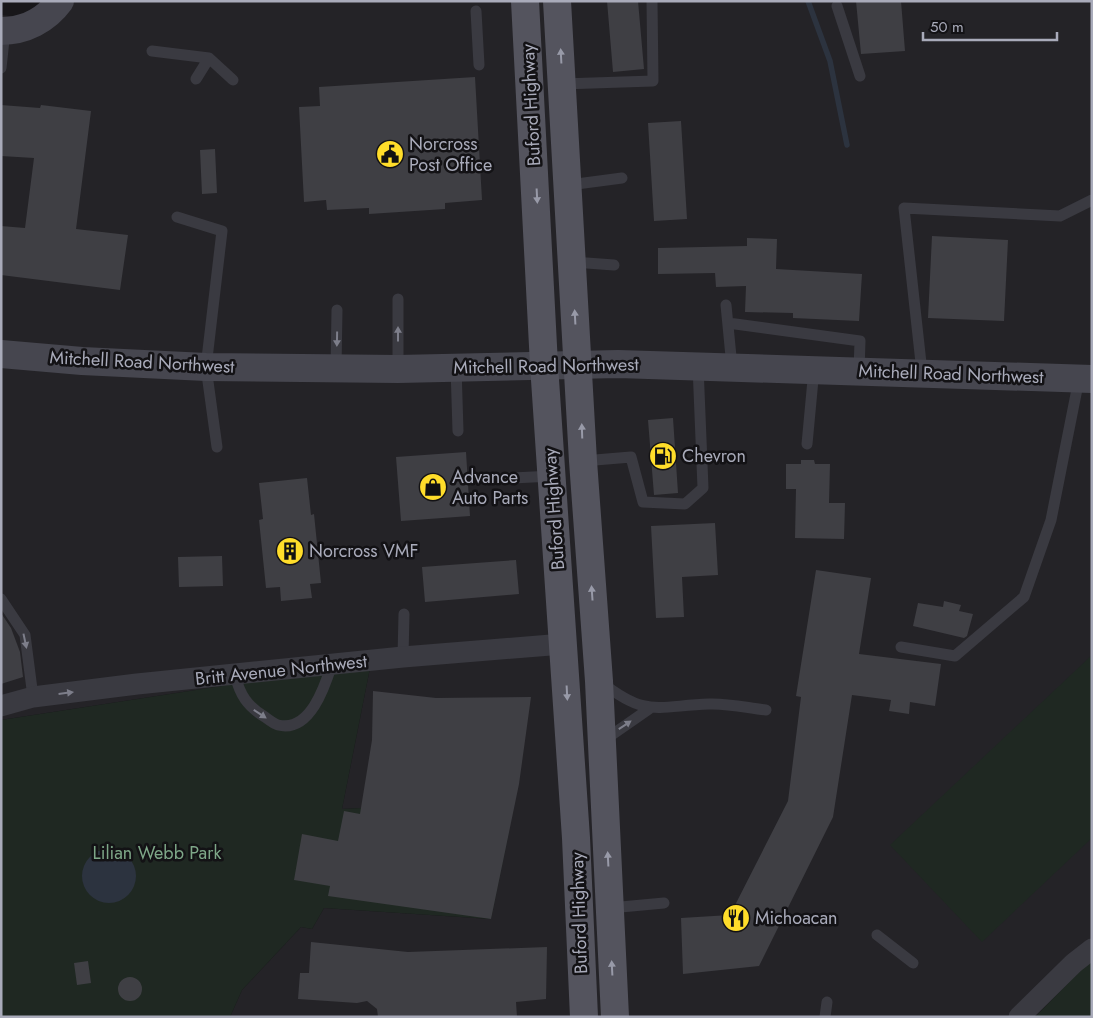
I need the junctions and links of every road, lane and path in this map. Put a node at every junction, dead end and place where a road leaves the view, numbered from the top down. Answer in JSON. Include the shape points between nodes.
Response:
{"nodes":[{"id":1,"x":60,"y":1,"type":"edge"},
{"id":2,"x":525,"y":1,"type":"edge"},
{"id":3,"x":557,"y":1,"type":"edge"},
{"id":4,"x":652,"y":1,"type":"edge"},
{"id":5,"x":838,"y":6,"type":"dead end"},
{"id":6,"x":476,"y":11,"type":"dead end"},
{"id":7,"x":3,"y":31,"type":"edge"},
{"id":8,"x":152,"y":51,"type":"dead end"},
{"id":9,"x":210,"y":58,"type":"junction"},
{"id":10,"x":479,"y":65,"type":"dead end"},
{"id":11,"x":1,"y":68,"type":"edge"},
{"id":12,"x":860,"y":76,"type":"dead end"},
{"id":13,"x":196,"y":79,"type":"dead end"},
{"id":14,"x":233,"y":80,"type":"dead end"},
{"id":15,"x":562,"y":84,"type":"junction"},
{"id":16,"x":622,"y":178,"type":"dead end"},
{"id":17,"x":568,"y":185,"type":"junction"},
{"id":18,"x":1092,"y":200,"type":"edge"},
{"id":19,"x":177,"y":216,"type":"dead end"},
{"id":20,"x":573,"y":262,"type":"junction"},
{"id":21,"x":614,"y":265,"type":"dead end"},
{"id":22,"x":398,"y":299,"type":"dead end"},
{"id":23,"x":726,"y":305,"type":"dead end"},
{"id":24,"x":337,"y":310,"type":"dead end"},
{"id":25,"x":728,"y":323,"type":"junction"},
{"id":26,"x":1,"y":354,"type":"edge"},
{"id":27,"x":544,"y":364,"type":"junction"},
{"id":28,"x":578,"y":365,"type":"junction"},
{"id":29,"x":698,"y":366,"type":"junction"},
{"id":30,"x":206,"y":367,"type":"junction"},
{"id":31,"x":456,"y":367,"type":"junction"},
{"id":32,"x":732,"y":367,"type":"junction"},
{"id":33,"x":336,"y":369,"type":"junction"},
{"id":34,"x":398,"y":369,"type":"junction"},
{"id":35,"x":814,"y":369,"type":"junction"},
{"id":36,"x":859,"y":370,"type":"junction"},
{"id":37,"x":922,"y":372,"type":"junction"},
{"id":38,"x":1085,"y":378,"type":"edge"},
{"id":39,"x":458,"y":431,"type":"dead end"},
{"id":40,"x":807,"y":444,"type":"dead end"},
{"id":41,"x":217,"y":448,"type":"dead end"},
{"id":42,"x":583,"y":461,"type":"junction"},
{"id":43,"x":552,"y":476,"type":"junction"},
{"id":44,"x":492,"y":480,"type":"dead end"},
{"id":45,"x":1,"y":599,"type":"edge"},
{"id":46,"x":404,"y":614,"type":"dead end"},
{"id":47,"x":563,"y":644,"type":"junction"},
{"id":48,"x":901,"y":647,"type":"dead end"},
{"id":49,"x":403,"y":657,"type":"junction"},
{"id":50,"x":332,"y":664,"type":"junction"},
{"id":51,"x":235,"y":675,"type":"junction"},
{"id":52,"x":599,"y":681,"type":"junction"},
{"id":53,"x":33,"y":696,"type":"junction"},
{"id":54,"x":1,"y":706,"type":"edge"},
{"id":55,"x":649,"y":709,"type":"junction"},
{"id":56,"x":766,"y":710,"type":"dead end"},
{"id":57,"x":601,"y":742,"type":"junction"},
{"id":58,"x":664,"y":904,"type":"dead end"},
{"id":59,"x":610,"y":908,"type":"junction"},
{"id":60,"x":877,"y":935,"type":"dead end"},
{"id":61,"x":1092,"y":949,"type":"edge"},
{"id":62,"x":913,"y":963,"type":"dead end"},
{"id":63,"x":828,"y":1002,"type":"dead end"},
{"id":64,"x":584,"y":1017,"type":"edge"},
{"id":65,"x":615,"y":1017,"type":"edge"},
{"id":66,"x":825,"y":1017,"type":"edge"},
{"id":67,"x":1018,"y":1017,"type":"edge"}],
"edges":[{"from":1,"to":7,"type":"street","via":[[34,24]]},
{"from":2,"to":27,"type":"main road","name":"Buford Highway","one_way":true},
{"from":15,"to":3,"type":"main road","name":"Buford Highway","one_way":true},
{"from":4,"to":15,"type":"lane","via":[[653,81]]},
{"from":5,"to":12,"type":"lane"},
{"from":6,"to":10,"type":"lane"},
{"from":7,"to":11,"type":"lane"},
{"from":8,"to":9,"type":"lane"},
{"from":9,"to":13,"type":"lane"},
{"from":9,"to":14,"type":"lane"},
{"from":15,"to":17,"type":"main road","name":"Buford Highway"},
{"from":16,"to":17,"type":"lane"},
{"from":17,"to":20,"type":"main road","name":"Buford Highway"},
{"from":18,"to":37,"type":"lane","via":[[1060,216],[904,208]]},
{"from":19,"to":30,"type":"lane","via":[[222,231]]},
{"from":20,"to":21,"type":"lane"},
{"from":28,"to":20,"type":"main road","name":"Buford Highway","one_way":true},
{"from":34,"to":22,"type":"lane","one_way":true},
{"from":23,"to":25,"type":"lane"},
{"from":24,"to":33,"type":"lane","one_way":true},
{"from":25,"to":32,"type":"lane"},
{"from":25,"to":36,"type":"lane","via":[[860,341]]},
{"from":26,"to":30,"type":"street","name":"Mitchell Road Northwest"},
{"from":27,"to":28,"type":"street","name":"Mitchell Road Northwest"},
{"from":27,"to":31,"type":"street","name":"Mitchell Road Northwest"},
{"from":27,"to":43,"type":"main road","name":"Buford Highway"},
{"from":28,"to":29,"type":"street","name":"Mitchell Road Northwest"},
{"from":42,"to":28,"type":"main road","name":"Buford Highway","one_way":true},
{"from":29,"to":32,"type":"street","name":"Mitchell Road Northwest"},
{"from":29,"to":42,"type":"lane","via":[[703,488],[685,504],[643,502],[631,457]]},
{"from":30,"to":33,"type":"street","name":"Mitchell Road Northwest"},
{"from":30,"to":41,"type":"lane"},
{"from":31,"to":34,"type":"street","name":"Mitchell Road Northwest"},
{"from":31,"to":39,"type":"lane"},
{"from":32,"to":35,"type":"street","name":"Mitchell Road Northwest"},
{"from":33,"to":34,"type":"street","name":"Mitchell Road Northwest"},
{"from":35,"to":36,"type":"street","name":"Mitchell Road Northwest"},
{"from":35,"to":40,"type":"lane"},
{"from":36,"to":37,"type":"street","name":"Mitchell Road Northwest"},
{"from":37,"to":38,"type":"street","name":"Mitchell Road Northwest"},
{"from":38,"to":48,"type":"lane","via":[[1051,520],[1024,597],[955,656]]},
{"from":52,"to":42,"type":"main road","name":"Buford Highway","one_way":true},
{"from":43,"to":44,"type":"lane"},
{"from":43,"to":47,"type":"main road","name":"Buford Highway"},
{"from":45,"to":53,"type":"lane","one_way":true,"via":[[25,635]]},
{"from":46,"to":49,"type":"lane"},
{"from":47,"to":49,"type":"street","name":"Britt Avenue Northwest"},
{"from":47,"to":64,"type":"main road","name":"Buford Highway","one_way":true},
{"from":49,"to":50,"type":"street","name":"Britt Avenue Northwest"},
{"from":50,"to":51,"type":"street","name":"Britt Avenue Northwest"},
{"from":51,"to":50,"type":"lane","one_way":true,"via":[[240,696],[254,711],[278,725],[292,726],[315,705]]},
{"from":53,"to":51,"type":"street","name":"Britt Avenue Northwest","one_way":true},
{"from":52,"to":55,"type":"lane","via":[[623,700]]},
{"from":52,"to":57,"type":"main road","name":"Buford Highway"},
{"from":53,"to":54,"type":"street","name":"Britt Avenue Northwest"},
{"from":55,"to":56,"type":"lane","via":[[711,704]]},
{"from":57,"to":55,"type":"lane","one_way":true},
{"from":59,"to":57,"type":"main road","name":"Buford Highway","one_way":true},
{"from":58,"to":59,"type":"lane"},
{"from":65,"to":59,"type":"main road","name":"Buford Highway","one_way":true},
{"from":60,"to":62,"type":"lane"},
{"from":61,"to":67,"type":"street"},
{"from":63,"to":66,"type":"lane"}]}
